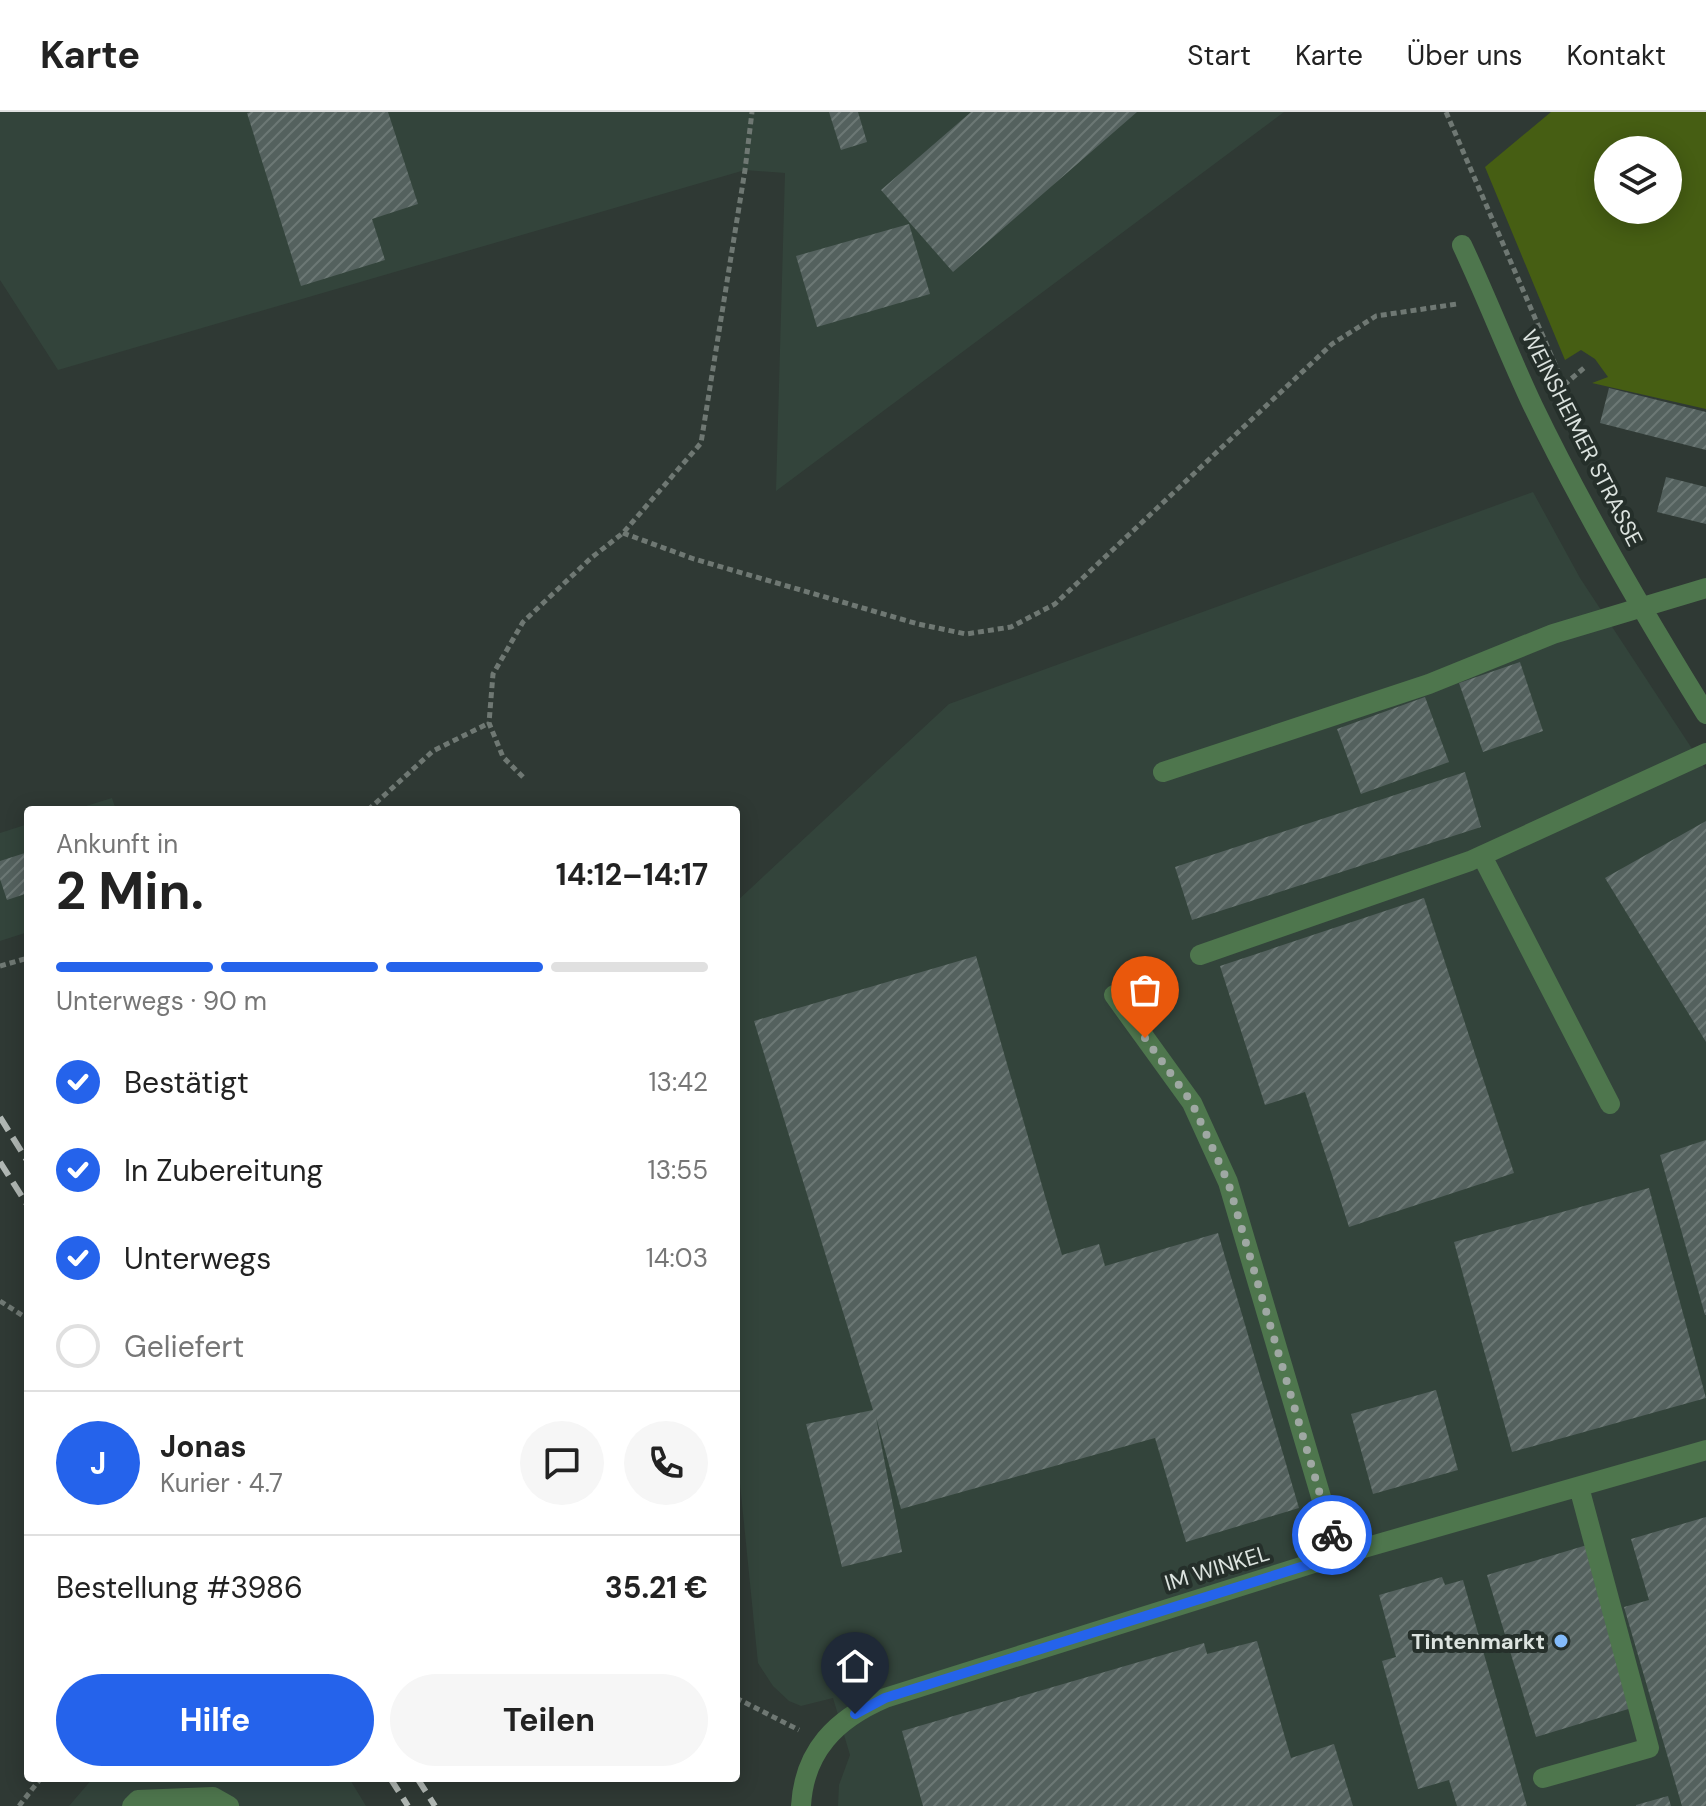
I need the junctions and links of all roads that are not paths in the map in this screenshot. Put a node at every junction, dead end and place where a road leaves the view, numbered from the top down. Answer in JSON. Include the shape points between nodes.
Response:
{"nodes":[{"id":1,"x":1462,"y":245,"type":"dead end"},
{"id":2,"x":1706,"y":588,"type":"edge"},
{"id":3,"x":1643,"y":608,"type":"junction"},
{"id":4,"x":1706,"y":714,"type":"edge"},
{"id":5,"x":1706,"y":753,"type":"edge"},
{"id":6,"x":1163,"y":772,"type":"dead end"},
{"id":7,"x":1482,"y":856,"type":"junction"},
{"id":8,"x":1200,"y":955,"type":"dead end"},
{"id":9,"x":1114,"y":995,"type":"dead end"},
{"id":10,"x":1610,"y":1104,"type":"dead end"},
{"id":11,"x":1706,"y":1450,"type":"edge"},
{"id":12,"x":1579,"y":1487,"type":"junction"},
{"id":13,"x":1336,"y":1556,"type":"junction"},
{"id":14,"x":1543,"y":1778,"type":"dead end"},
{"id":15,"x":132,"y":1806,"type":"edge"},
{"id":16,"x":229,"y":1806,"type":"edge"},
{"id":17,"x":801,"y":1806,"type":"edge"}],
"edges":[{"from":1,"to":3,"type":"street","name":"WEINSHEIMER STRASSE","via":[[1533,405]]},
{"from":2,"to":3,"type":"street"},
{"from":3,"to":4,"type":"street","name":"WEINSHEIMER STRASSE"},
{"from":3,"to":6,"type":"street","via":[[1553,634],[1429,684]]},
{"from":5,"to":7,"type":"street"},
{"from":7,"to":8,"type":"street"},
{"from":7,"to":10,"type":"street"},
{"from":9,"to":13,"type":"street","via":[[1192,1103],[1228,1182]]},
{"from":11,"to":12,"type":"street","name":"IM WINKEL"},
{"from":12,"to":13,"type":"street","name":"IM WINKEL"},
{"from":12,"to":14,"type":"street","via":[[1649,1748]]},
{"from":13,"to":17,"type":"street","name":"IM WINKEL","via":[[885,1698],[855,1714],[822,1742],[808,1765]]},
{"from":15,"to":16,"type":"street","via":[[138,1800],[213,1797]]}]}
